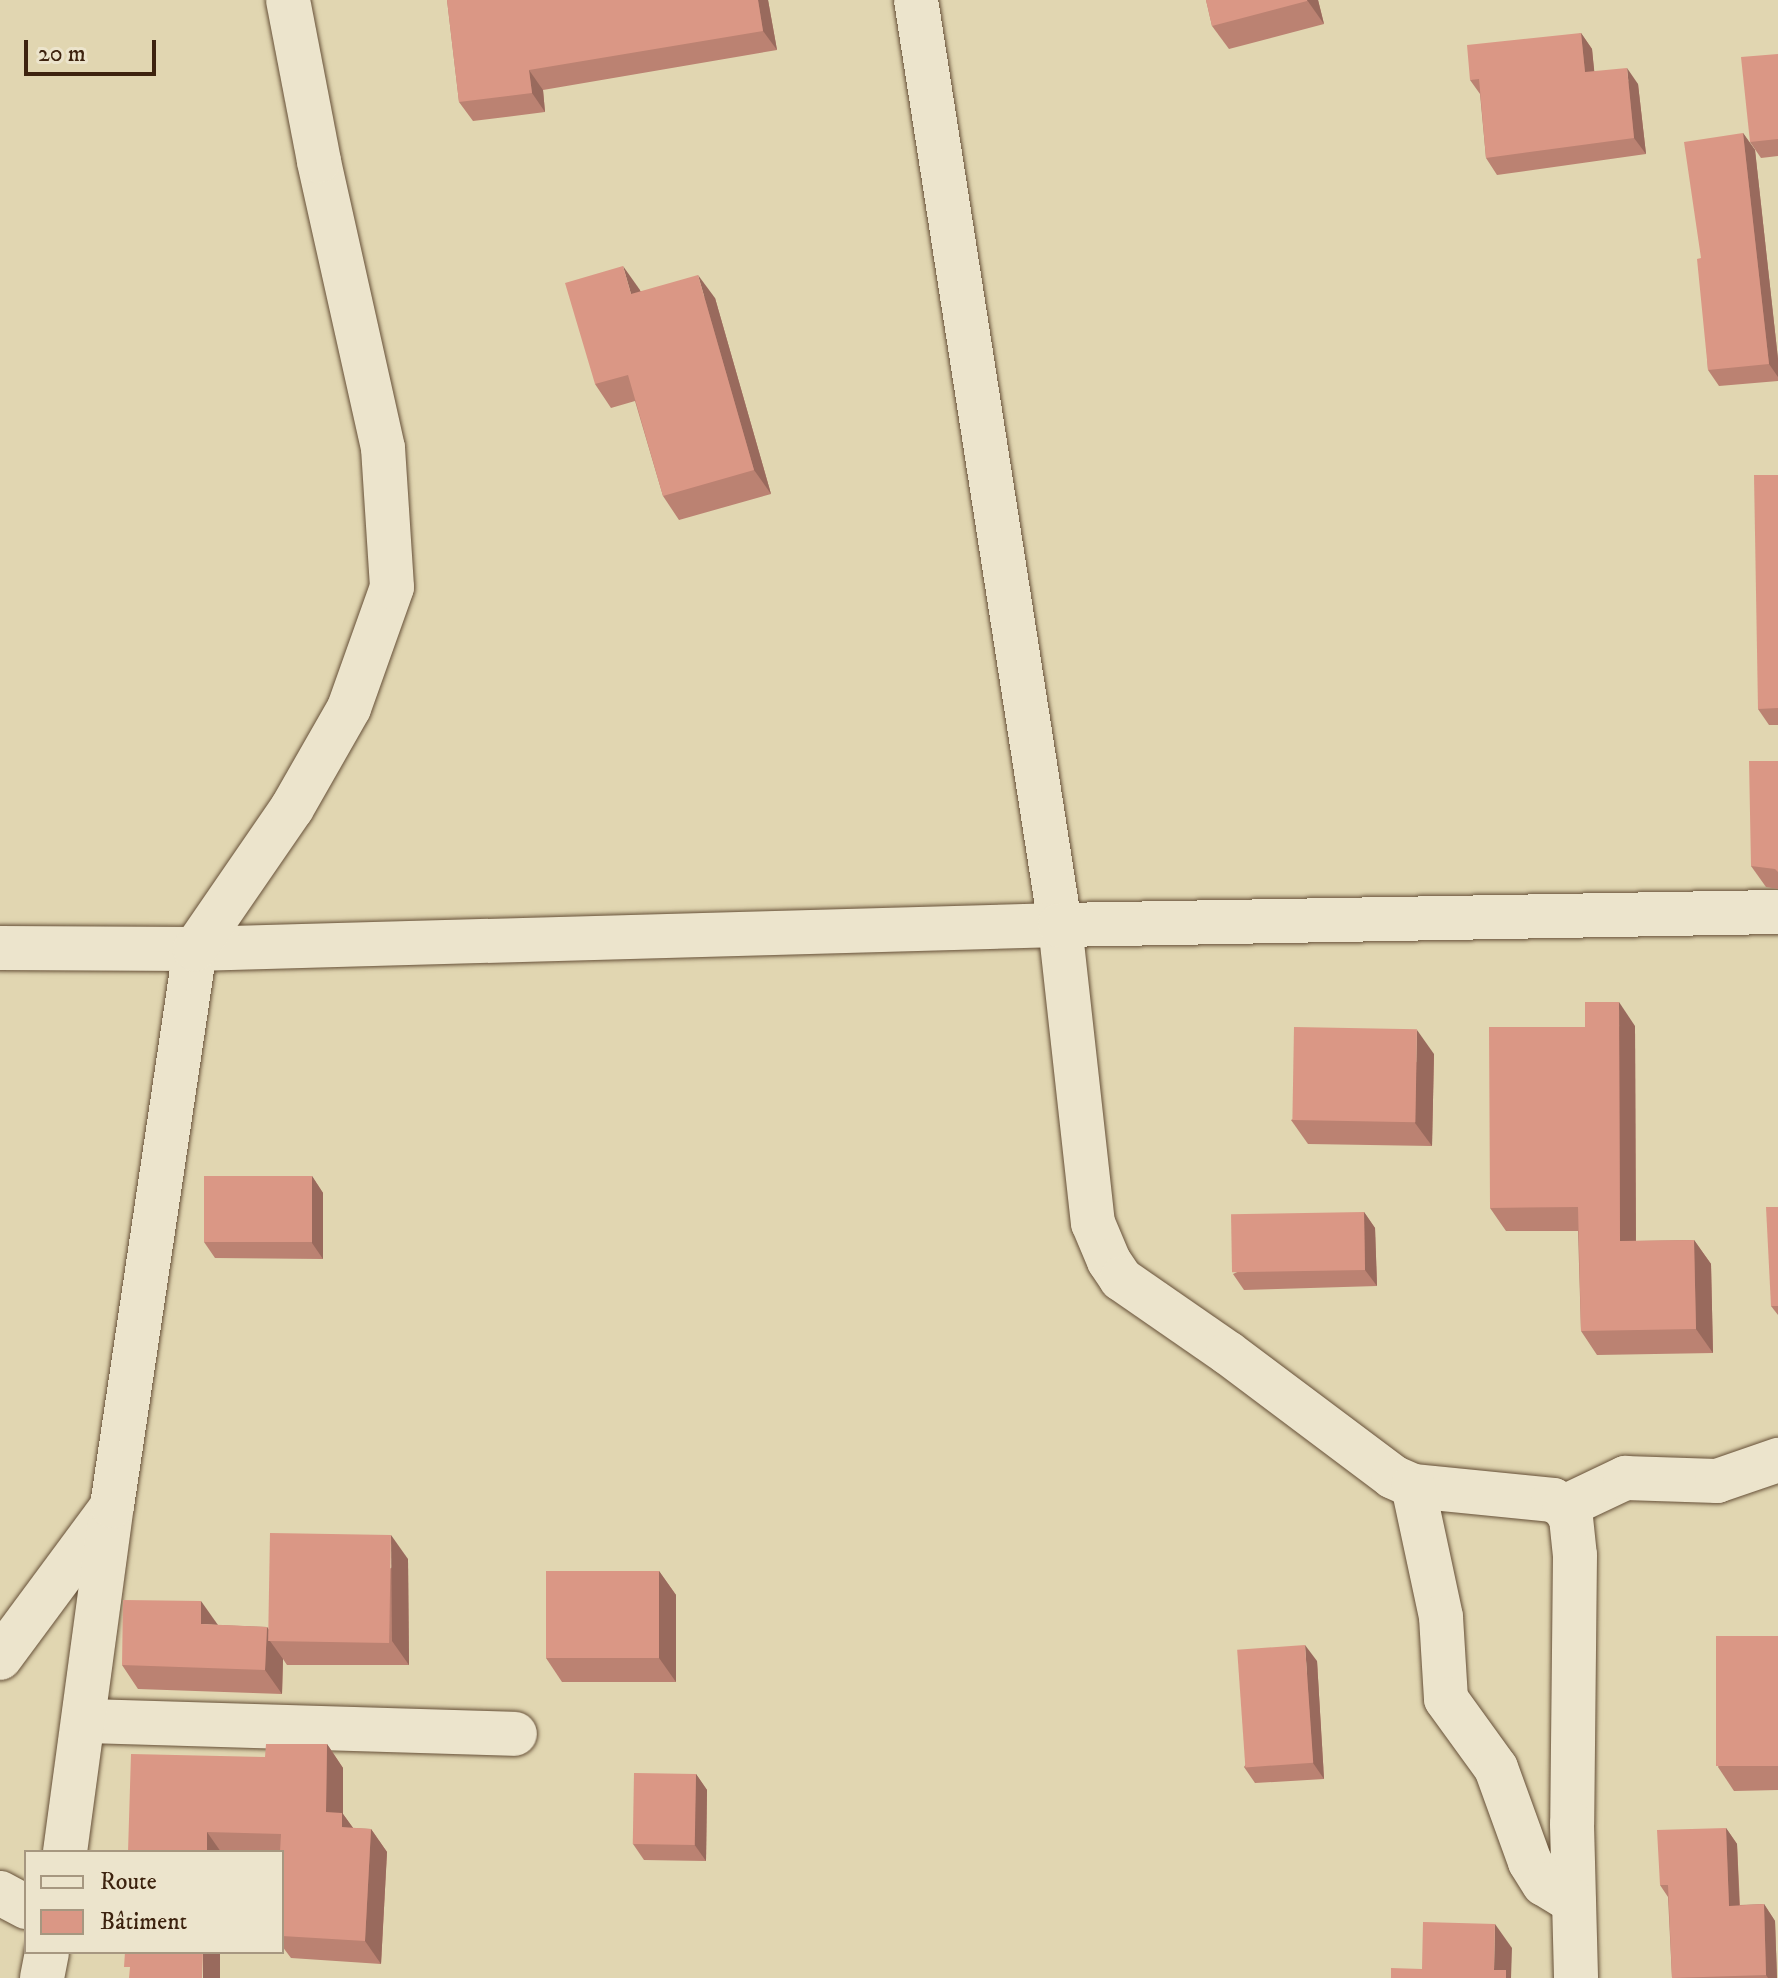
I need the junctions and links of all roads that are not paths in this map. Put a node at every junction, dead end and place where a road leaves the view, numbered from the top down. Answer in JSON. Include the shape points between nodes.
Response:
{"nodes":[{"id":1,"x":288,"y":0,"type":"edge"},
{"id":2,"x":922,"y":2,"type":"edge"},
{"id":3,"x":1778,"y":912,"type":"edge"},
{"id":4,"x":1060,"y":925,"type":"junction"},
{"id":5,"x":0,"y":948,"type":"edge"},
{"id":6,"x":195,"y":949,"type":"junction"},
{"id":7,"x":1778,"y":1460,"type":"edge"},
{"id":8,"x":1413,"y":1486,"type":"junction"},
{"id":9,"x":112,"y":1506,"type":"junction"},
{"id":10,"x":1564,"y":1507,"type":"junction"},
{"id":11,"x":0,"y":1658,"type":"edge"},
{"id":12,"x":85,"y":1721,"type":"junction"},
{"id":13,"x":515,"y":1734,"type":"dead end"},
{"id":14,"x":65,"y":1850,"type":"edge"},
{"id":15,"x":0,"y":1893,"type":"edge"},
{"id":16,"x":1574,"y":1902,"type":"junction"},
{"id":17,"x":24,"y":1906,"type":"edge"},
{"id":18,"x":47,"y":1954,"type":"edge"},
{"id":19,"x":42,"y":1978,"type":"edge"},
{"id":20,"x":1576,"y":1978,"type":"edge"}],
"edges":[{"from":1,"to":6,"type":"street","via":[[383,448],[392,587],[349,708],[292,808]]},
{"from":2,"to":4,"type":"street"},
{"from":3,"to":4,"type":"street"},
{"from":4,"to":6,"type":"street"},
{"from":4,"to":8,"type":"street","via":[[1093,1223],[1109,1261],[1121,1279],[1393,1477]]},
{"from":5,"to":6,"type":"street"},
{"from":6,"to":9,"type":"street"},
{"from":7,"to":10,"type":"street","via":[[1717,1481],[1625,1478]]},
{"from":8,"to":10,"type":"street","via":[[1553,1500]]},
{"from":8,"to":16,"type":"street","via":[[1441,1617],[1446,1699],[1496,1768],[1530,1862],[1544,1884]]},
{"from":9,"to":11,"type":"street"},
{"from":9,"to":12,"type":"street"},
{"from":10,"to":16,"type":"street","via":[[1571,1518],[1575,1555]]},
{"from":12,"to":13,"type":"street"},
{"from":12,"to":14,"type":"street"},
{"from":15,"to":17,"type":"street"},
{"from":16,"to":20,"type":"street"},
{"from":18,"to":19,"type":"street"}]}
